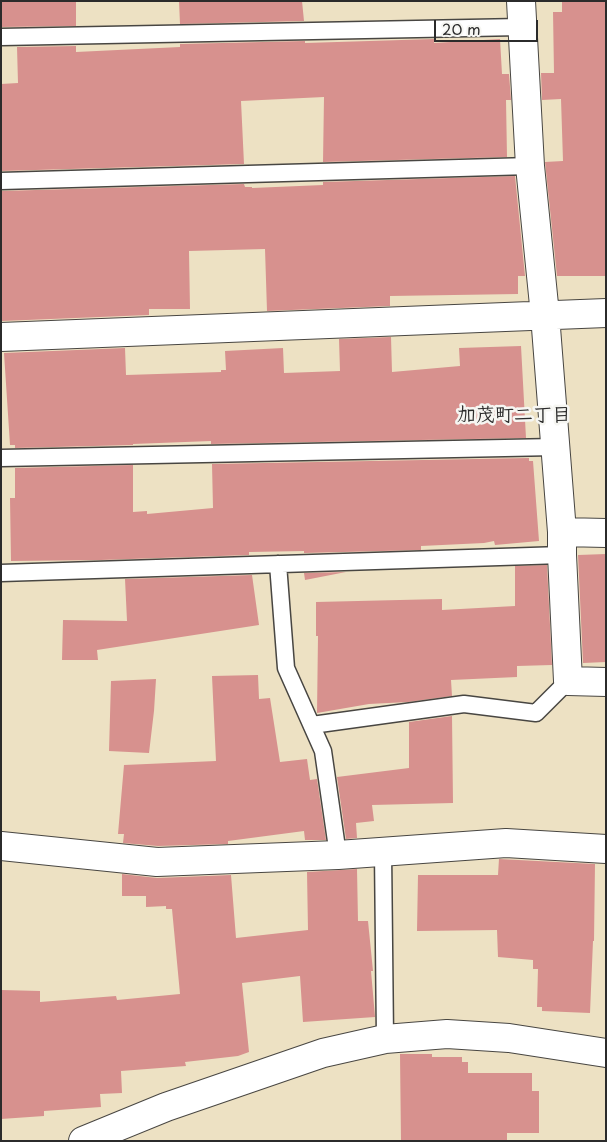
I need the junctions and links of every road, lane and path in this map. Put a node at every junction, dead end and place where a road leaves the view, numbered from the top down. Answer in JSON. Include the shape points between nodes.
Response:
{"nodes":[{"id":1,"x":521,"y":14,"type":"edge"},
{"id":2,"x":1,"y":37,"type":"edge"},
{"id":3,"x":530,"y":166,"type":"junction"},
{"id":4,"x":1,"y":181,"type":"edge"},
{"id":5,"x":606,"y":313,"type":"edge"},
{"id":6,"x":545,"y":315,"type":"junction"},
{"id":7,"x":1,"y":337,"type":"edge"},
{"id":8,"x":555,"y":447,"type":"junction"},
{"id":9,"x":1,"y":458,"type":"edge"},
{"id":10,"x":606,"y":533,"type":"edge"},
{"id":11,"x":562,"y":543,"type":"junction"},
{"id":12,"x":278,"y":564,"type":"junction"},
{"id":13,"x":1,"y":573,"type":"edge"},
{"id":14,"x":568,"y":681,"type":"junction"},
{"id":15,"x":606,"y":682,"type":"edge"},
{"id":16,"x":312,"y":725,"type":"junction"},
{"id":17,"x":1,"y":846,"type":"edge"},
{"id":18,"x":606,"y":849,"type":"edge"},
{"id":19,"x":383,"y":851,"type":"junction"},
{"id":20,"x":338,"y":855,"type":"junction"},
{"id":21,"x":385,"y":1039,"type":"junction"},
{"id":22,"x":606,"y":1052,"type":"edge"},
{"id":23,"x":83,"y":1141,"type":"edge"}],
"edges":[{"from":1,"to":2,"type":"lane"},
{"from":1,"to":3,"type":"street"},
{"from":3,"to":4,"type":"lane"},
{"from":3,"to":6,"type":"street"},
{"from":5,"to":6,"type":"street"},
{"from":6,"to":7,"type":"street"},
{"from":6,"to":8,"type":"street"},
{"from":8,"to":9,"type":"lane"},
{"from":8,"to":11,"type":"street"},
{"from":10,"to":11,"type":"street"},
{"from":11,"to":12,"type":"lane"},
{"from":11,"to":14,"type":"street"},
{"from":12,"to":13,"type":"lane"},
{"from":12,"to":16,"type":"lane","via":[[286,668]]},
{"from":14,"to":15,"type":"street"},
{"from":14,"to":16,"type":"lane","via":[[536,713],[464,704]]},
{"from":16,"to":20,"type":"lane","via":[[323,750]]},
{"from":17,"to":20,"type":"street","via":[[157,862]]},
{"from":18,"to":19,"type":"street","via":[[506,843]]},
{"from":19,"to":20,"type":"street"},
{"from":19,"to":21,"type":"lane"},
{"from":21,"to":22,"type":"street","via":[[446,1034],[509,1038]]},
{"from":21,"to":23,"type":"street","via":[[323,1053],[166,1107]]}]}
